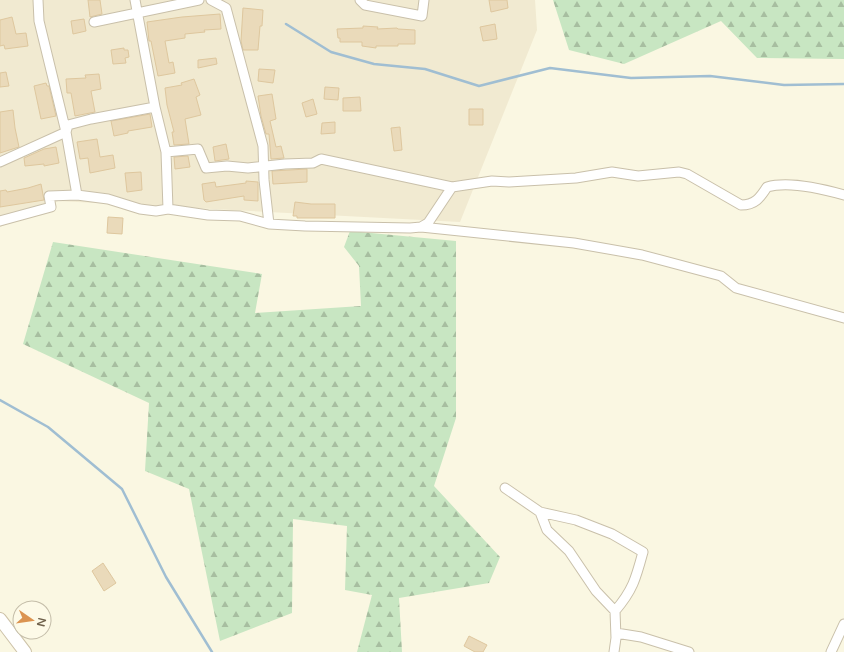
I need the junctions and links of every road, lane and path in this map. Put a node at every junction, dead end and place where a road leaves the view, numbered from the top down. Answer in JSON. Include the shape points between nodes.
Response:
{"nodes":[{"id":1,"x":38,"y":0,"type":"edge"},
{"id":2,"x":135,"y":0,"type":"edge"},
{"id":3,"x":199,"y":0,"type":"edge"},
{"id":4,"x":210,"y":0,"type":"edge"},
{"id":5,"x":360,"y":0,"type":"edge"},
{"id":6,"x":424,"y":0,"type":"edge"},
{"id":7,"x":137,"y":12,"type":"junction"},
{"id":8,"x":94,"y":22,"type":"dead end"},
{"id":9,"x":155,"y":107,"type":"junction"},
{"id":10,"x":66,"y":132,"type":"junction"},
{"id":11,"x":166,"y":152,"type":"junction"},
{"id":12,"x":0,"y":162,"type":"edge"},
{"id":13,"x":264,"y":166,"type":"junction"},
{"id":14,"x":452,"y":187,"type":"junction"},
{"id":15,"x":77,"y":195,"type":"junction"},
{"id":16,"x":844,"y":195,"type":"edge"},
{"id":17,"x":168,"y":209,"type":"junction"},
{"id":18,"x":0,"y":221,"type":"edge"},
{"id":19,"x":269,"y":224,"type":"junction"},
{"id":20,"x":421,"y":227,"type":"junction"},
{"id":21,"x":844,"y":318,"type":"edge"},
{"id":22,"x":505,"y":488,"type":"dead end"},
{"id":23,"x":540,"y":512,"type":"junction"},
{"id":24,"x":615,"y":611,"type":"junction"},
{"id":25,"x":0,"y":619,"type":"edge"},
{"id":26,"x":844,"y":624,"type":"edge"},
{"id":27,"x":616,"y":633,"type":"junction"},
{"id":28,"x":25,"y":652,"type":"edge"},
{"id":29,"x":614,"y":652,"type":"edge"},
{"id":30,"x":689,"y":652,"type":"edge"},
{"id":31,"x":830,"y":652,"type":"edge"}],
"edges":[{"from":1,"to":10,"type":"street","via":[[39,21]]},
{"from":2,"to":7,"type":"street"},
{"from":3,"to":7,"type":"street"},
{"from":4,"to":13,"type":"street","via":[[226,8],[263,146]]},
{"from":5,"to":6,"type":"street","via":[[365,5],[422,16]]},
{"from":7,"to":8,"type":"street"},
{"from":7,"to":9,"type":"street"},
{"from":9,"to":10,"type":"street","via":[[68,125]]},
{"from":9,"to":11,"type":"street"},
{"from":10,"to":12,"type":"street"},
{"from":10,"to":15,"type":"street"},
{"from":11,"to":13,"type":"street","via":[[198,149],[206,168]]},
{"from":11,"to":17,"type":"street"},
{"from":13,"to":14,"type":"street","via":[[312,163],[321,159]]},
{"from":13,"to":19,"type":"street"},
{"from":14,"to":16,"type":"street","via":[[492,181],[576,178],[612,172],[638,176],[679,172],[741,205],[749,205],[759,199],[767,187],[785,184]]},
{"from":14,"to":20,"type":"street","via":[[428,223]]},
{"from":15,"to":17,"type":"street","via":[[108,199],[140,209]]},
{"from":15,"to":18,"type":"street","via":[[49,196],[51,207]]},
{"from":17,"to":19,"type":"street","via":[[208,216],[240,216]]},
{"from":19,"to":20,"type":"street"},
{"from":20,"to":21,"type":"street","via":[[574,243],[642,255],[721,276],[736,288]]},
{"from":22,"to":23,"type":"street"},
{"from":23,"to":24,"type":"street","via":[[547,530],[569,551],[596,591]]},
{"from":23,"to":24,"type":"street","via":[[576,520],[612,534],[643,552],[627,597]]},
{"from":24,"to":27,"type":"street"},
{"from":25,"to":28,"type":"main road"},
{"from":26,"to":31,"type":"street"},
{"from":27,"to":29,"type":"street"},
{"from":27,"to":30,"type":"street","via":[[641,637]]}]}
